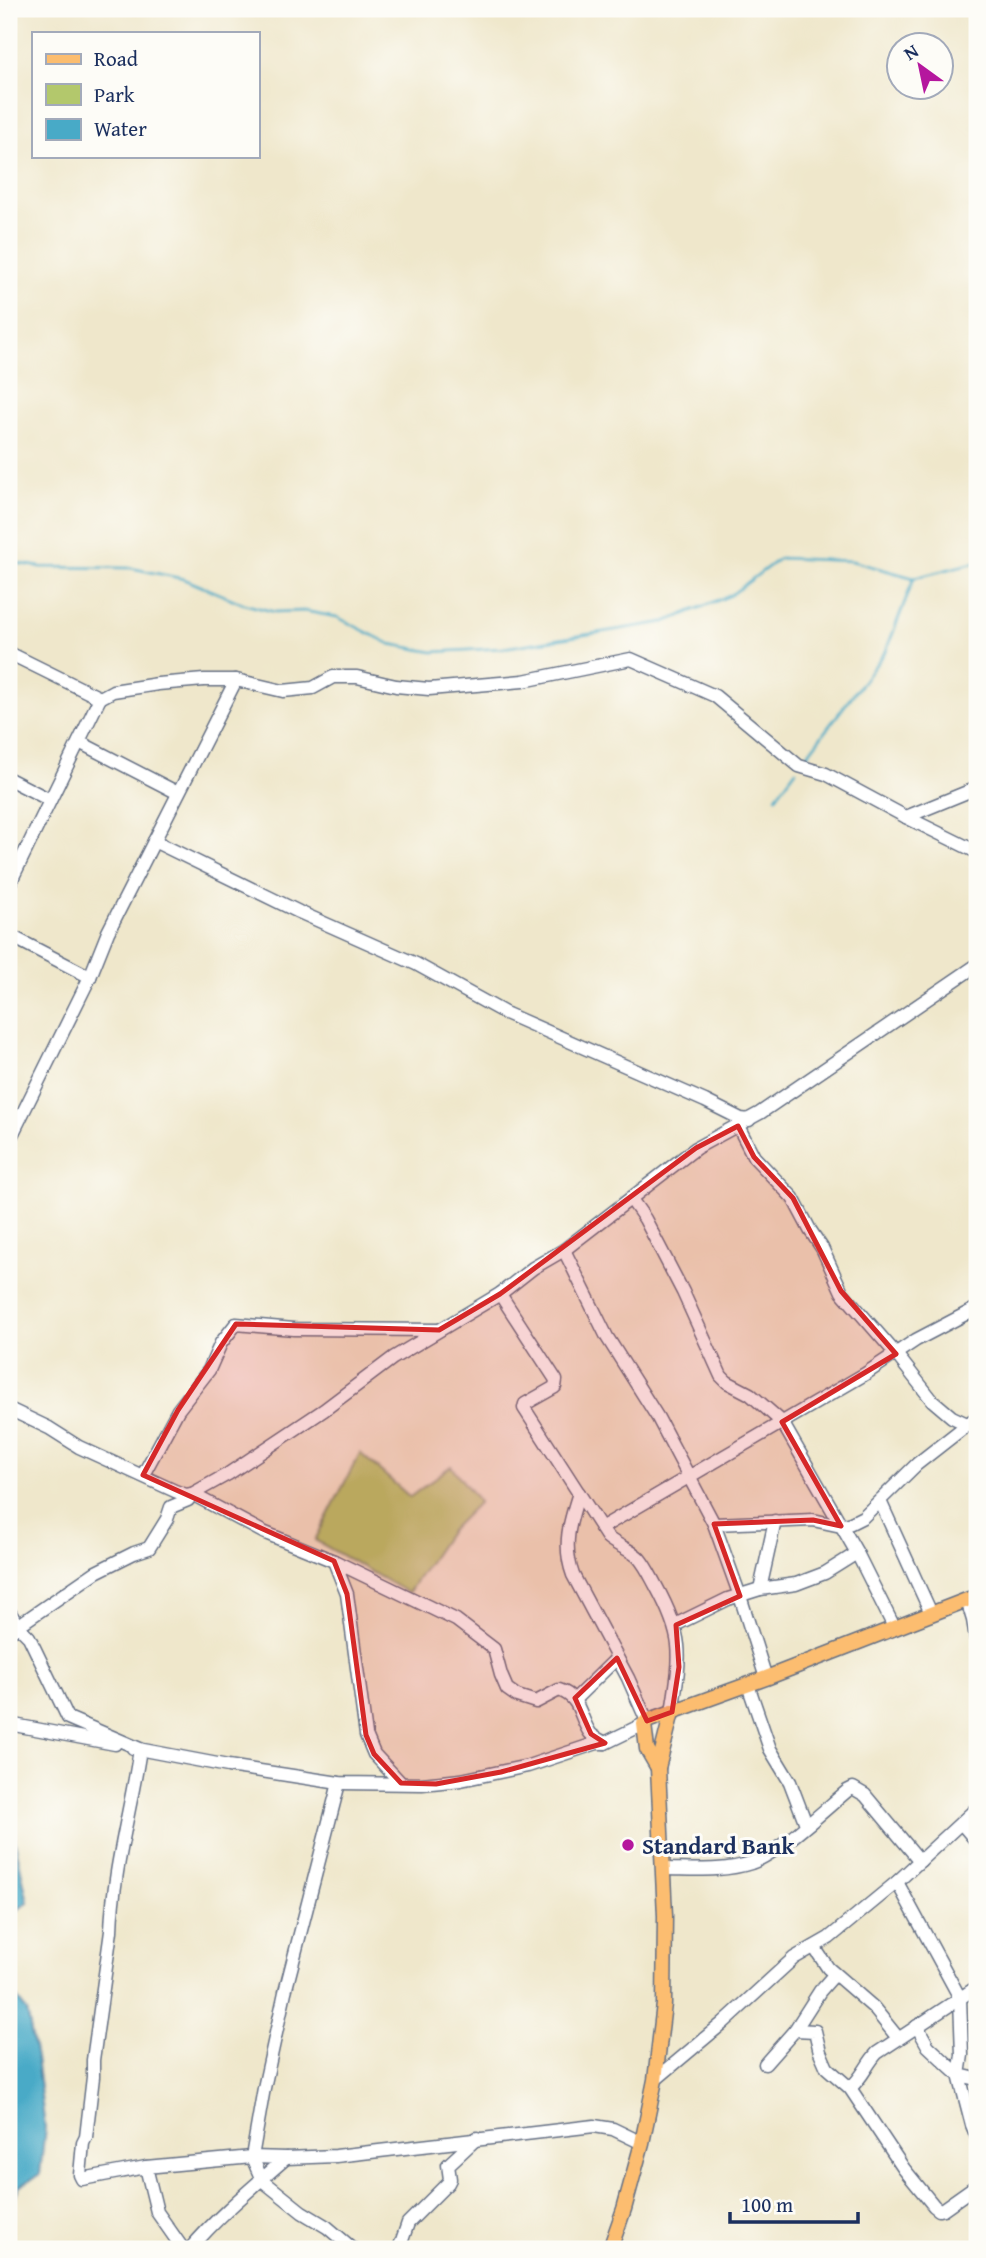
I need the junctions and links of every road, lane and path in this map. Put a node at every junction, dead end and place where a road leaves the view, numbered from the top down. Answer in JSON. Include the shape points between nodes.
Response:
{"nodes":[{"id":1,"x":9,"y":653,"type":"edge"},
{"id":2,"x":236,"y":680,"type":"junction"},
{"id":3,"x":100,"y":698,"type":"junction"},
{"id":4,"x":79,"y":741,"type":"junction"},
{"id":5,"x":9,"y":779,"type":"edge"},
{"id":6,"x":977,"y":788,"type":"edge"},
{"id":7,"x":178,"y":793,"type":"junction"},
{"id":8,"x":50,"y":800,"type":"junction"},
{"id":9,"x":906,"y":817,"type":"junction"},
{"id":10,"x":154,"y":841,"type":"junction"},
{"id":11,"x":977,"y":852,"type":"edge"},
{"id":12,"x":9,"y":885,"type":"edge"},
{"id":13,"x":9,"y":935,"type":"edge"},
{"id":14,"x":977,"y":965,"type":"edge"},
{"id":15,"x":90,"y":977,"type":"junction"},
{"id":16,"x":744,"y":1123,"type":"junction"},
{"id":17,"x":9,"y":1141,"type":"edge"},
{"id":18,"x":631,"y":1199,"type":"junction"},
{"id":19,"x":564,"y":1250,"type":"junction"},
{"id":20,"x":500,"y":1294,"type":"junction"},
{"id":21,"x":977,"y":1308,"type":"edge"},
{"id":22,"x":439,"y":1330,"type":"junction"},
{"id":23,"x":896,"y":1354,"type":"junction"},
{"id":24,"x":9,"y":1409,"type":"edge"},
{"id":25,"x":972,"y":1420,"type":"edge"},
{"id":26,"x":782,"y":1422,"type":"junction"},
{"id":27,"x":143,"y":1475,"type":"junction"},
{"id":28,"x":688,"y":1476,"type":"junction"},
{"id":29,"x":579,"y":1493,"type":"junction"},
{"id":30,"x":192,"y":1494,"type":"junction"},
{"id":31,"x":880,"y":1501,"type":"junction"},
{"id":32,"x":775,"y":1521,"type":"junction"},
{"id":33,"x":714,"y":1524,"type":"junction"},
{"id":34,"x":841,"y":1526,"type":"junction"},
{"id":35,"x":601,"y":1528,"type":"junction"},
{"id":36,"x":857,"y":1553,"type":"junction"},
{"id":37,"x":334,"y":1562,"type":"junction"},
{"id":38,"x":760,"y":1589,"type":"junction"},
{"id":39,"x":740,"y":1596,"type":"junction"},
{"id":40,"x":972,"y":1598,"type":"edge"},
{"id":41,"x":9,"y":1611,"type":"edge"},
{"id":42,"x":931,"y":1613,"type":"junction"},
{"id":43,"x":675,"y":1625,"type":"junction"},
{"id":44,"x":894,"y":1627,"type":"junction"},
{"id":45,"x":13,"y":1629,"type":"edge"},
{"id":46,"x":977,"y":1644,"type":"edge"},
{"id":47,"x":617,"y":1658,"type":"junction"},
{"id":48,"x":766,"y":1678,"type":"junction"},
{"id":49,"x":748,"y":1685,"type":"junction"},
{"id":50,"x":574,"y":1700,"type":"junction"},
{"id":51,"x":672,"y":1712,"type":"junction"},
{"id":52,"x":646,"y":1723,"type":"junction"},
{"id":53,"x":9,"y":1724,"type":"edge"},
{"id":54,"x":605,"y":1743,"type":"junction"},
{"id":55,"x":140,"y":1749,"type":"junction"},
{"id":56,"x":658,"y":1768,"type":"junction"},
{"id":57,"x":339,"y":1783,"type":"junction"},
{"id":58,"x":401,"y":1783,"type":"junction"},
{"id":59,"x":977,"y":1808,"type":"edge"},
{"id":60,"x":806,"y":1824,"type":"junction"},
{"id":61,"x":961,"y":1824,"type":"junction"},
{"id":62,"x":977,"y":1842,"type":"edge"},
{"id":63,"x":920,"y":1861,"type":"junction"},
{"id":64,"x":664,"y":1869,"type":"junction"},
{"id":65,"x":897,"y":1882,"type":"junction"},
{"id":66,"x":814,"y":1947,"type":"junction"},
{"id":67,"x":834,"y":1975,"type":"junction"},
{"id":68,"x":977,"y":1987,"type":"edge"},
{"id":69,"x":960,"y":1998,"type":"junction"},
{"id":70,"x":917,"y":2026,"type":"junction"},
{"id":71,"x":795,"y":2030,"type":"junction"},
{"id":72,"x":898,"y":2038,"type":"junction"},
{"id":73,"x":765,"y":2064,"type":"dead end"},
{"id":74,"x":959,"y":2075,"type":"junction"},
{"id":75,"x":977,"y":2079,"type":"edge"},
{"id":76,"x":656,"y":2080,"type":"junction"},
{"id":77,"x":850,"y":2088,"type":"junction"},
{"id":78,"x":977,"y":2137,"type":"edge"},
{"id":79,"x":477,"y":2138,"type":"junction"},
{"id":80,"x":642,"y":2143,"type":"junction"},
{"id":81,"x":251,"y":2157,"type":"junction"},
{"id":82,"x":286,"y":2158,"type":"junction"},
{"id":83,"x":146,"y":2167,"type":"junction"},
{"id":84,"x":262,"y":2180,"type":"junction"},
{"id":85,"x":977,"y":2185,"type":"edge"},
{"id":86,"x":183,"y":2249,"type":"edge"},
{"id":87,"x":190,"y":2249,"type":"edge"},
{"id":88,"x":353,"y":2249,"type":"edge"},
{"id":89,"x":398,"y":2249,"type":"edge"},
{"id":90,"x":610,"y":2249,"type":"edge"}],
"edges":[{"from":1,"to":3,"type":"street"},
{"from":2,"to":3,"type":"street","via":[[158,684],[113,691]]},
{"from":2,"to":7,"type":"street"},
{"from":2,"to":9,"type":"street","via":[[283,691],[313,688],[333,677],[429,689],[523,681],[631,659],[715,696],[799,766],[826,774]]},
{"from":3,"to":4,"type":"street"},
{"from":4,"to":7,"type":"street"},
{"from":4,"to":8,"type":"street"},
{"from":5,"to":8,"type":"street"},
{"from":6,"to":9,"type":"street"},
{"from":7,"to":10,"type":"street"},
{"from":8,"to":12,"type":"street"},
{"from":9,"to":11,"type":"street"},
{"from":10,"to":15,"type":"street"},
{"from":10,"to":16,"type":"street","via":[[416,964],[505,1013],[705,1101]]},
{"from":13,"to":15,"type":"street"},
{"from":14,"to":16,"type":"street"},
{"from":15,"to":17,"type":"street"},
{"from":16,"to":18,"type":"street","via":[[696,1149]]},
{"from":16,"to":23,"type":"street","via":[[754,1157],[793,1198],[842,1293]]},
{"from":18,"to":19,"type":"street"},
{"from":18,"to":26,"type":"street","via":[[683,1292],[721,1376]]},
{"from":19,"to":20,"type":"street"},
{"from":19,"to":28,"type":"street","via":[[607,1337]]},
{"from":20,"to":22,"type":"street"},
{"from":20,"to":29,"type":"street","via":[[556,1380],[555,1387],[524,1408]]},
{"from":21,"to":23,"type":"street"},
{"from":22,"to":27,"type":"street","via":[[236,1325],[178,1410]]},
{"from":22,"to":30,"type":"street"},
{"from":23,"to":25,"type":"street","via":[[952,1417]]},
{"from":23,"to":26,"type":"street"},
{"from":24,"to":27,"type":"street"},
{"from":25,"to":31,"type":"street","via":[[916,1464]]},
{"from":26,"to":28,"type":"street"},
{"from":26,"to":34,"type":"street"},
{"from":27,"to":30,"type":"street"},
{"from":28,"to":33,"type":"street"},
{"from":28,"to":35,"type":"street"},
{"from":29,"to":35,"type":"street"},
{"from":29,"to":47,"type":"street","via":[[569,1525],[568,1560]]},
{"from":30,"to":37,"type":"street","via":[[279,1540]]},
{"from":30,"to":45,"type":"street","via":[[170,1508],[149,1548],[96,1572]]},
{"from":31,"to":34,"type":"street","via":[[863,1517]]},
{"from":31,"to":42,"type":"street"},
{"from":32,"to":33,"type":"street"},
{"from":32,"to":34,"type":"street","via":[[813,1520]]},
{"from":32,"to":38,"type":"street"},
{"from":33,"to":39,"type":"street"},
{"from":34,"to":36,"type":"street"},
{"from":35,"to":43,"type":"street","via":[[615,1544],[638,1557]]},
{"from":36,"to":38,"type":"street","via":[[796,1584]]},
{"from":36,"to":44,"type":"street"},
{"from":37,"to":50,"type":"street","via":[[456,1620],[494,1649],[503,1681],[517,1696],[536,1702],[559,1690]]},
{"from":37,"to":58,"type":"street","via":[[347,1594],[366,1735],[374,1754]]},
{"from":38,"to":39,"type":"street"},
{"from":39,"to":43,"type":"street"},
{"from":39,"to":48,"type":"street"},
{"from":40,"to":42,"type":"main road"},
{"from":40,"to":46,"type":"street"},
{"from":41,"to":45,"type":"street"},
{"from":42,"to":44,"type":"main road"},
{"from":43,"to":51,"type":"street","via":[[679,1667]]},
{"from":44,"to":48,"type":"main road"},
{"from":45,"to":55,"type":"street","via":[[29,1637],[68,1718]]},
{"from":47,"to":50,"type":"street"},
{"from":47,"to":52,"type":"street"},
{"from":48,"to":49,"type":"main road"},
{"from":49,"to":51,"type":"main road"},
{"from":49,"to":60,"type":"street","via":[[770,1749],[790,1782]]},
{"from":50,"to":54,"type":"street","via":[[591,1734]]},
{"from":51,"to":52,"type":"main road"},
{"from":51,"to":56,"type":"main road"},
{"from":52,"to":54,"type":"street"},
{"from":52,"to":56,"type":"main road","via":[[647,1749]]},
{"from":53,"to":55,"type":"street"},
{"from":54,"to":58,"type":"street","via":[[501,1772],[436,1784]]},
{"from":55,"to":57,"type":"street"},
{"from":55,"to":83,"type":"street","via":[[116,1880],[80,2175],[84,2180]]},
{"from":56,"to":64,"type":"main road"},
{"from":57,"to":58,"type":"street"},
{"from":57,"to":81,"type":"street","via":[[285,1992]]},
{"from":59,"to":61,"type":"street"},
{"from":60,"to":63,"type":"street","via":[[853,1788],[865,1795]]},
{"from":60,"to":64,"type":"street","via":[[751,1862],[733,1867]]},
{"from":61,"to":62,"type":"street"},
{"from":61,"to":63,"type":"street"},
{"from":63,"to":65,"type":"street"},
{"from":64,"to":76,"type":"main road","via":[[664,2004]]},
{"from":65,"to":66,"type":"street"},
{"from":65,"to":69,"type":"street"},
{"from":66,"to":67,"type":"street"},
{"from":66,"to":76,"type":"street","via":[[794,1958]]},
{"from":67,"to":71,"type":"street"},
{"from":67,"to":72,"type":"street","via":[[873,2007]]},
{"from":68,"to":69,"type":"street"},
{"from":69,"to":70,"type":"street"},
{"from":69,"to":74,"type":"street"},
{"from":70,"to":72,"type":"street"},
{"from":70,"to":74,"type":"street","via":[[928,2046]]},
{"from":71,"to":73,"type":"street"},
{"from":71,"to":77,"type":"street","via":[[815,2031],[827,2068]]},
{"from":72,"to":77,"type":"street","via":[[870,2060],[864,2075]]},
{"from":74,"to":75,"type":"street"},
{"from":74,"to":78,"type":"street"},
{"from":76,"to":80,"type":"main road"},
{"from":77,"to":85,"type":"street","via":[[904,2169],[939,2210]]},
{"from":79,"to":80,"type":"street","via":[[594,2126],[613,2129]]},
{"from":79,"to":82,"type":"street"},
{"from":79,"to":89,"type":"street","via":[[448,2165],[448,2183],[408,2223]]},
{"from":80,"to":90,"type":"main road"},
{"from":81,"to":82,"type":"street"},
{"from":81,"to":83,"type":"street"},
{"from":81,"to":84,"type":"street"},
{"from":82,"to":84,"type":"street"},
{"from":83,"to":86,"type":"street","via":[[158,2212]]},
{"from":84,"to":87,"type":"street"},
{"from":84,"to":88,"type":"street"}]}
